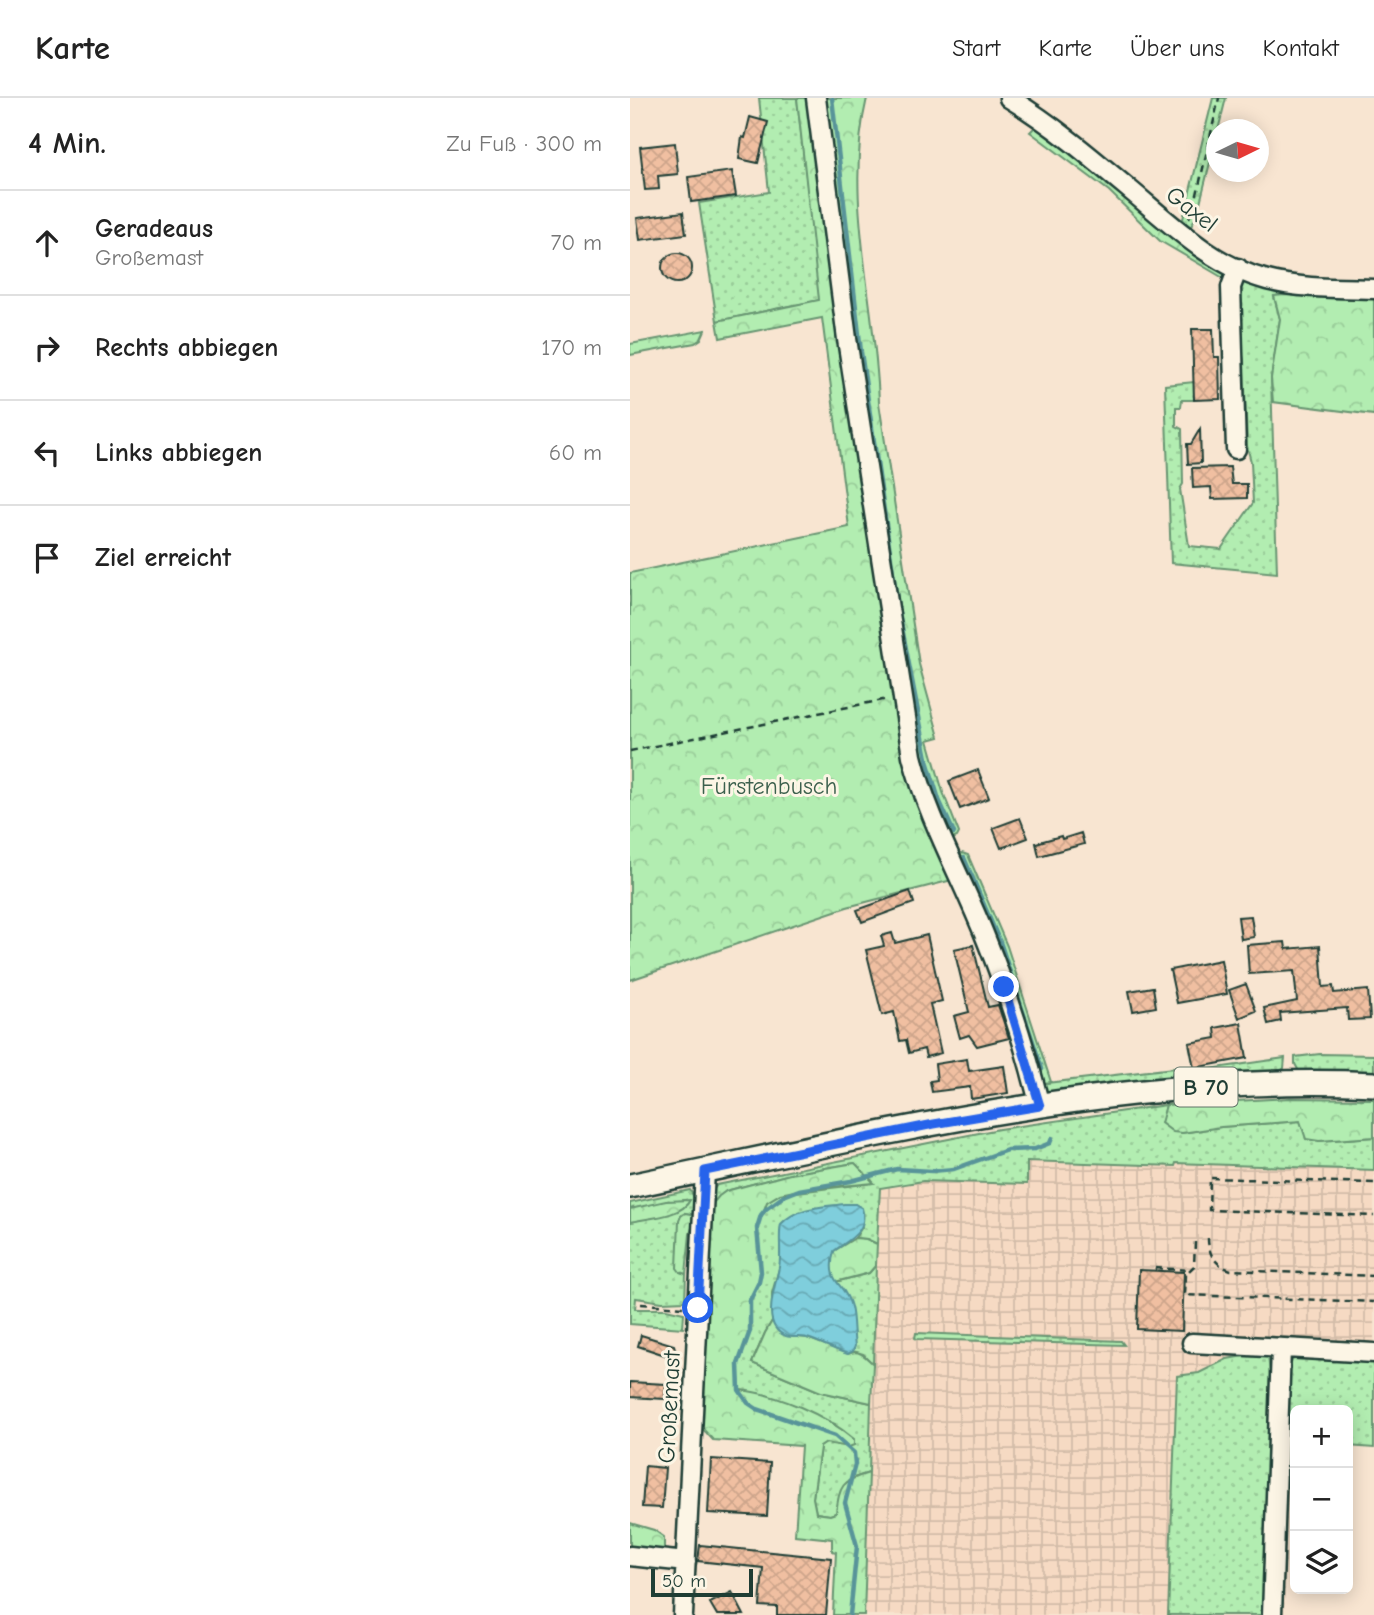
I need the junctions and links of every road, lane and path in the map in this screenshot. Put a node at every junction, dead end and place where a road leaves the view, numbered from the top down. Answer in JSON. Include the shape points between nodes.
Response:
{"nodes":[{"id":1,"x":816,"y":98,"type":"edge"},
{"id":2,"x":1009,"y":98,"type":"edge"},
{"id":3,"x":1219,"y":98,"type":"edge"},
{"id":4,"x":1181,"y":234,"type":"junction"},
{"id":5,"x":1238,"y":268,"type":"junction"},
{"id":6,"x":1374,"y":289,"type":"edge"},
{"id":7,"x":1236,"y":449,"type":"dead end"},
{"id":8,"x":902,"y":697,"type":"junction"},
{"id":9,"x":630,"y":751,"type":"edge"},
{"id":10,"x":1374,"y":1084,"type":"edge"},
{"id":11,"x":1040,"y":1106,"type":"junction"},
{"id":12,"x":705,"y":1171,"type":"junction"},
{"id":13,"x":1374,"y":1184,"type":"edge"},
{"id":14,"x":630,"y":1186,"type":"edge"},
{"id":15,"x":1374,"y":1216,"type":"edge"},
{"id":16,"x":1208,"y":1238,"type":"dead end"},
{"id":17,"x":1195,"y":1242,"type":"dead end"},
{"id":18,"x":1155,"y":1268,"type":"dead end"},
{"id":19,"x":1191,"y":1270,"type":"junction"},
{"id":20,"x":1374,"y":1276,"type":"edge"},
{"id":21,"x":1374,"y":1302,"type":"edge"},
{"id":22,"x":641,"y":1304,"type":"dead end"},
{"id":23,"x":698,"y":1308,"type":"junction"},
{"id":24,"x":1192,"y":1343,"type":"dead end"},
{"id":25,"x":1281,"y":1348,"type":"junction"},
{"id":26,"x":1374,"y":1353,"type":"edge"},
{"id":27,"x":630,"y":1556,"type":"edge"},
{"id":28,"x":686,"y":1562,"type":"junction"},
{"id":29,"x":683,"y":1615,"type":"edge"},
{"id":30,"x":1272,"y":1615,"type":"edge"}],
"edges":[{"from":1,"to":8,"type":"street"},
{"from":2,"to":4,"type":"street","name":"Gaxel","via":[[1068,140]]},
{"from":3,"to":4,"type":"path","via":[[1196,199]]},
{"from":4,"to":5,"type":"street","name":"Gaxel"},
{"from":5,"to":6,"type":"street","name":"Gaxel","via":[[1281,283]]},
{"from":5,"to":7,"type":"street","via":[[1231,287]]},
{"from":8,"to":9,"type":"path"},
{"from":8,"to":11,"type":"street","via":[[917,773],[987,939]]},
{"from":10,"to":11,"type":"main road","number":"B 70","via":[[1196,1088]]},
{"from":11,"to":12,"type":"main road","number":"B 70"},
{"from":12,"to":14,"type":"main road","number":"B 70"},
{"from":12,"to":23,"type":"street","name":"Großemast"},
{"from":13,"to":15,"type":"path","via":[[1210,1178],[1209,1210]]},
{"from":16,"to":20,"type":"path","via":[[1211,1255],[1227,1269]]},
{"from":17,"to":19,"type":"path"},
{"from":18,"to":19,"type":"path"},
{"from":19,"to":21,"type":"path","via":[[1186,1274],[1185,1295]]},
{"from":22,"to":23,"type":"path"},
{"from":23,"to":28,"type":"street","name":"Großemast"},
{"from":24,"to":25,"type":"street"},
{"from":25,"to":26,"type":"street"},
{"from":25,"to":30,"type":"street"},
{"from":27,"to":28,"type":"street"},
{"from":28,"to":29,"type":"street","name":"Großemast"}]}
